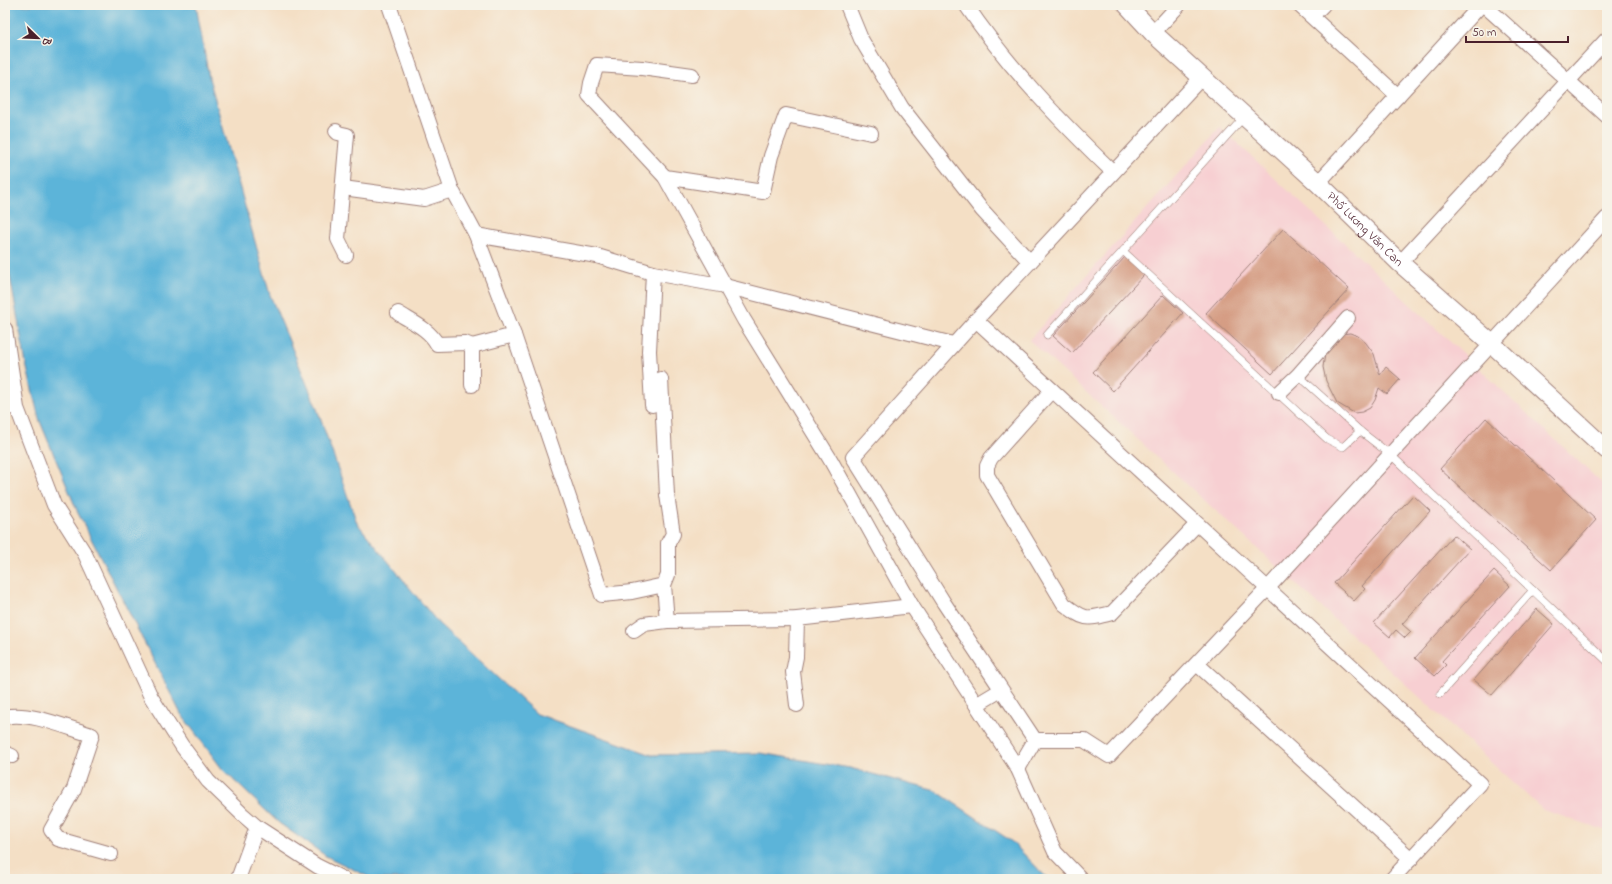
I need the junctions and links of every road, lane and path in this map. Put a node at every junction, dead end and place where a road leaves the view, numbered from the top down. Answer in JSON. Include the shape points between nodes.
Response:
{"nodes":[{"id":1,"x":389,"y":5,"type":"edge"},
{"id":2,"x":847,"y":5,"type":"edge"},
{"id":3,"x":966,"y":5,"type":"edge"},
{"id":4,"x":1127,"y":5,"type":"edge"},
{"id":5,"x":1179,"y":5,"type":"edge"},
{"id":6,"x":1300,"y":5,"type":"edge"},
{"id":7,"x":1323,"y":5,"type":"edge"},
{"id":8,"x":1483,"y":5,"type":"edge"},
{"id":9,"x":1312,"y":16,"type":"junction"},
{"id":10,"x":1153,"y":33,"type":"junction"},
{"id":11,"x":1607,"y":38,"type":"edge"},
{"id":12,"x":692,"y":75,"type":"dead end"},
{"id":13,"x":1201,"y":78,"type":"junction"},
{"id":14,"x":1568,"y":81,"type":"junction"},
{"id":15,"x":1398,"y":96,"type":"junction"},
{"id":16,"x":1607,"y":116,"type":"edge"},
{"id":17,"x":1244,"y":117,"type":"junction"},
{"id":18,"x":336,"y":131,"type":"dead end"},
{"id":19,"x":872,"y":133,"type":"dead end"},
{"id":20,"x":1113,"y":172,"type":"junction"},
{"id":21,"x":665,"y":177,"type":"junction"},
{"id":22,"x":1318,"y":183,"type":"junction"},
{"id":23,"x":342,"y":188,"type":"junction"},
{"id":24,"x":452,"y":190,"type":"junction"},
{"id":25,"x":1607,"y":218,"type":"edge"},
{"id":26,"x":476,"y":235,"type":"junction"},
{"id":27,"x":1123,"y":251,"type":"junction"},
{"id":28,"x":346,"y":255,"type":"dead end"},
{"id":29,"x":1030,"y":262,"type":"junction"},
{"id":30,"x":1400,"y":263,"type":"junction"},
{"id":31,"x":653,"y":273,"type":"junction"},
{"id":32,"x":725,"y":286,"type":"junction"},
{"id":33,"x":398,"y":313,"type":"dead end"},
{"id":34,"x":1348,"y":318,"type":"dead end"},
{"id":35,"x":976,"y":320,"type":"junction"},
{"id":36,"x":5,"y":329,"type":"edge"},
{"id":37,"x":514,"y":335,"type":"junction"},
{"id":38,"x":1047,"y":335,"type":"dead end"},
{"id":39,"x":1491,"y":343,"type":"junction"},
{"id":40,"x":953,"y":344,"type":"junction"},
{"id":41,"x":472,"y":346,"type":"junction"},
{"id":42,"x":1298,"y":375,"type":"junction"},
{"id":43,"x":661,"y":379,"type":"dead end"},
{"id":44,"x":472,"y":385,"type":"dead end"},
{"id":45,"x":1052,"y":390,"type":"junction"},
{"id":46,"x":1279,"y":393,"type":"junction"},
{"id":47,"x":11,"y":410,"type":"edge"},
{"id":48,"x":654,"y":431,"type":"dead end"},
{"id":49,"x":1360,"y":431,"type":"junction"},
{"id":50,"x":1607,"y":450,"type":"edge"},
{"id":51,"x":1391,"y":455,"type":"junction"},
{"id":52,"x":854,"y":456,"type":"junction"},
{"id":53,"x":830,"y":459,"type":"junction"},
{"id":54,"x":1197,"y":524,"type":"junction"},
{"id":55,"x":664,"y":585,"type":"junction"},
{"id":56,"x":1267,"y":589,"type":"junction"},
{"id":57,"x":1533,"y":590,"type":"junction"},
{"id":58,"x":912,"y":606,"type":"junction"},
{"id":59,"x":797,"y":619,"type":"junction"},
{"id":60,"x":667,"y":621,"type":"junction"},
{"id":61,"x":634,"y":631,"type":"dead end"},
{"id":62,"x":1607,"y":661,"type":"edge"},
{"id":63,"x":1197,"y":664,"type":"junction"},
{"id":64,"x":1001,"y":690,"type":"junction"},
{"id":65,"x":1440,"y":694,"type":"dead end"},
{"id":66,"x":976,"y":704,"type":"junction"},
{"id":67,"x":798,"y":705,"type":"dead end"},
{"id":68,"x":5,"y":717,"type":"edge"},
{"id":69,"x":1035,"y":740,"type":"junction"},
{"id":70,"x":1018,"y":768,"type":"junction"},
{"id":71,"x":257,"y":827,"type":"junction"},
{"id":72,"x":111,"y":854,"type":"dead end"},
{"id":73,"x":1411,"y":859,"type":"junction"},
{"id":74,"x":238,"y":879,"type":"edge"},
{"id":75,"x":343,"y":879,"type":"edge"},
{"id":76,"x":1081,"y":879,"type":"edge"},
{"id":77,"x":1392,"y":879,"type":"edge"}],
"edges":[{"from":1,"to":24,"type":"street"},
{"from":2,"to":29,"type":"street","via":[[862,39],[902,108],[982,210]]},
{"from":3,"to":20,"type":"street","via":[[1005,59],[1060,121]]},
{"from":4,"to":10,"type":"street","name":"Phố Lương Văn Can"},
{"from":5,"to":10,"type":"street"},
{"from":6,"to":9,"type":"street"},
{"from":7,"to":9,"type":"street"},
{"from":8,"to":14,"type":"street"},
{"from":8,"to":15,"type":"street"},
{"from":9,"to":15,"type":"street"},
{"from":10,"to":13,"type":"street","name":"Phố Lương Văn Can"},
{"from":11,"to":14,"type":"street"},
{"from":12,"to":21,"type":"street","via":[[597,65],[591,82],[589,95]]},
{"from":13,"to":17,"type":"street","name":"Phố Lương Văn Can"},
{"from":13,"to":20,"type":"street"},
{"from":14,"to":16,"type":"street"},
{"from":14,"to":30,"type":"street"},
{"from":15,"to":22,"type":"street"},
{"from":17,"to":22,"type":"street","name":"Phố Lương Văn Can"},
{"from":17,"to":27,"type":"lane"},
{"from":18,"to":23,"type":"street","via":[[347,135]]},
{"from":19,"to":21,"type":"street","via":[[786,115],[771,156],[763,192]]},
{"from":20,"to":29,"type":"street"},
{"from":21,"to":32,"type":"street"},
{"from":22,"to":30,"type":"street","name":"Phố Lương Văn Can"},
{"from":23,"to":24,"type":"street","via":[[424,199]]},
{"from":23,"to":28,"type":"street","via":[[338,239]]},
{"from":24,"to":26,"type":"street"},
{"from":25,"to":39,"type":"street"},
{"from":26,"to":31,"type":"street","via":[[597,256]]},
{"from":26,"to":37,"type":"street"},
{"from":27,"to":38,"type":"lane"},
{"from":27,"to":46,"type":"lane"},
{"from":29,"to":35,"type":"street"},
{"from":30,"to":39,"type":"street","name":"Phố Lương Văn Can"},
{"from":31,"to":32,"type":"street"},
{"from":31,"to":48,"type":"street","via":[[649,351]]},
{"from":32,"to":40,"type":"street"},
{"from":32,"to":53,"type":"street"},
{"from":33,"to":41,"type":"street","via":[[428,332],[436,344],[465,343]]},
{"from":34,"to":42,"type":"street"},
{"from":35,"to":40,"type":"street"},
{"from":35,"to":45,"type":"street"},
{"from":36,"to":47,"type":"street"},
{"from":37,"to":41,"type":"street"},
{"from":37,"to":55,"type":"street","via":[[602,595]]},
{"from":39,"to":50,"type":"street","name":"Phố Lương Văn Can"},
{"from":39,"to":51,"type":"street"},
{"from":40,"to":52,"type":"street"},
{"from":41,"to":44,"type":"street"},
{"from":42,"to":46,"type":"street"},
{"from":42,"to":49,"type":"lane"},
{"from":43,"to":55,"type":"street","via":[[667,495],[673,534],[668,543],[668,575]]},
{"from":45,"to":54,"type":"street"},
{"from":45,"to":54,"type":"street","via":[[991,458],[987,466],[987,475],[1064,604],[1082,618],[1096,618],[1112,613]]},
{"from":46,"to":49,"type":"lane","via":[[1327,439],[1337,445],[1343,447]]},
{"from":47,"to":71,"type":"street","via":[[54,505],[85,554],[151,697],[208,781]]},
{"from":49,"to":51,"type":"lane"},
{"from":51,"to":56,"type":"street"},
{"from":51,"to":57,"type":"lane"},
{"from":52,"to":53,"type":"street"},
{"from":52,"to":64,"type":"street"},
{"from":53,"to":58,"type":"street"},
{"from":54,"to":56,"type":"street"},
{"from":55,"to":60,"type":"street"},
{"from":56,"to":63,"type":"street"},
{"from":56,"to":73,"type":"street","via":[[1480,784]]},
{"from":57,"to":62,"type":"lane"},
{"from":57,"to":65,"type":"lane"},
{"from":58,"to":59,"type":"street"},
{"from":58,"to":66,"type":"street"},
{"from":59,"to":60,"type":"street"},
{"from":59,"to":67,"type":"street","via":[[793,672]]},
{"from":60,"to":61,"type":"street","via":[[644,624]]},
{"from":63,"to":69,"type":"street","via":[[1109,756],[1084,740]]},
{"from":63,"to":73,"type":"street"},
{"from":64,"to":66,"type":"street"},
{"from":64,"to":69,"type":"street"},
{"from":66,"to":70,"type":"street"},
{"from":68,"to":72,"type":"street","via":[[13,715],[42,720],[92,735],[74,789],[51,830],[58,839]]},
{"from":69,"to":70,"type":"street"},
{"from":70,"to":76,"type":"street","via":[[1055,852]]},
{"from":71,"to":74,"type":"street"},
{"from":71,"to":75,"type":"street","via":[[317,866]]},
{"from":73,"to":77,"type":"street"}]}
